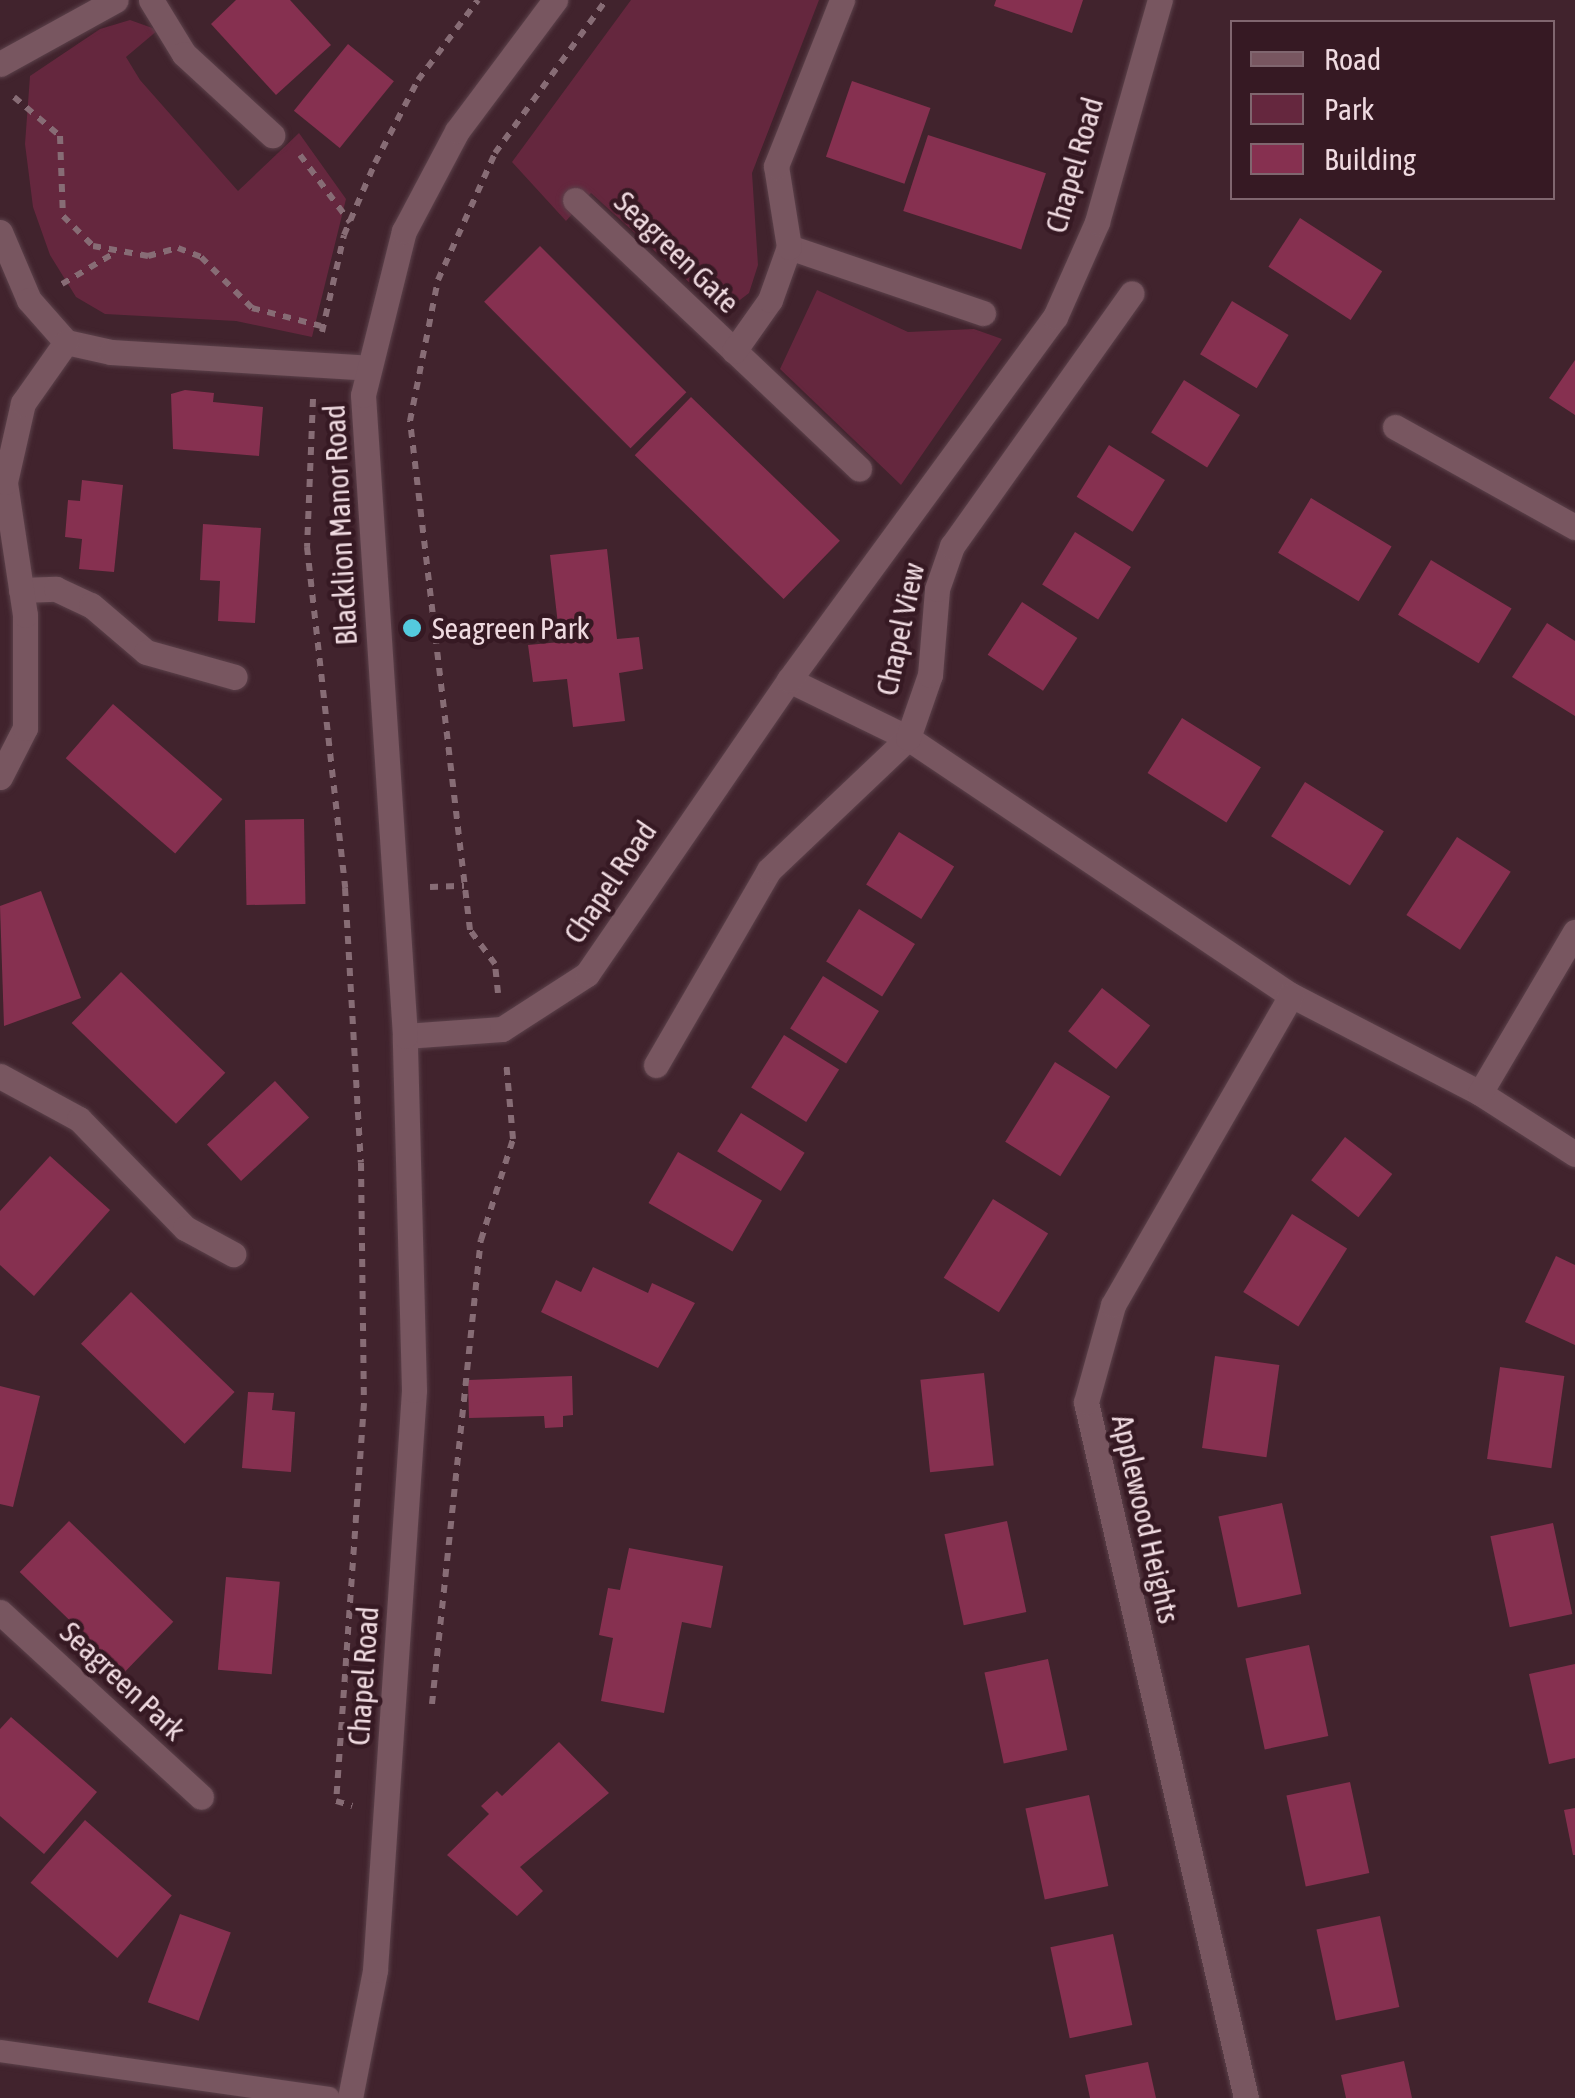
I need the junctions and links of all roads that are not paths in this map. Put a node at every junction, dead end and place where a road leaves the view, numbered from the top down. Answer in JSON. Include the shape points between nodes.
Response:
{"nodes":[{"id":1,"x":116,"y":0,"type":"edge"},
{"id":2,"x":151,"y":0,"type":"edge"},
{"id":3,"x":554,"y":0,"type":"edge"},
{"id":4,"x":842,"y":0,"type":"edge"},
{"id":5,"x":1160,"y":0,"type":"edge"},
{"id":6,"x":0,"y":64,"type":"edge"},
{"id":7,"x":272,"y":135,"type":"road end"},
{"id":8,"x":575,"y":200,"type":"dead end"},
{"id":9,"x":0,"y":232,"type":"edge"},
{"id":10,"x":788,"y":247,"type":"junction"},
{"id":11,"x":1132,"y":293,"type":"dead end"},
{"id":12,"x":983,"y":313,"type":"dead end"},
{"id":13,"x":66,"y":342,"type":"junction"},
{"id":14,"x":734,"y":351,"type":"junction"},
{"id":15,"x":369,"y":368,"type":"junction"},
{"id":16,"x":1395,"y":426,"type":"dead end"},
{"id":17,"x":859,"y":469,"type":"dead end"},
{"id":18,"x":1575,"y":527,"type":"edge"},
{"id":19,"x":21,"y":590,"type":"junction"},
{"id":20,"x":235,"y":677,"type":"dead end"},
{"id":21,"x":789,"y":680,"type":"junction"},
{"id":22,"x":908,"y":738,"type":"junction"},
{"id":23,"x":0,"y":776,"type":"edge"},
{"id":24,"x":1575,"y":932,"type":"edge"},
{"id":25,"x":1291,"y":994,"type":"junction"},
{"id":26,"x":405,"y":1036,"type":"junction"},
{"id":27,"x":656,"y":1065,"type":"dead end"},
{"id":28,"x":0,"y":1076,"type":"edge"},
{"id":29,"x":1480,"y":1093,"type":"junction"},
{"id":30,"x":1575,"y":1154,"type":"edge"},
{"id":31,"x":233,"y":1254,"type":"dead end"},
{"id":32,"x":0,"y":1612,"type":"edge"},
{"id":33,"x":201,"y":1797,"type":"dead end"},
{"id":34,"x":0,"y":2051,"type":"edge"},
{"id":35,"x":329,"y":2098,"type":"edge"},
{"id":36,"x":350,"y":2098,"type":"edge"},
{"id":37,"x":1246,"y":2098,"type":"edge"}],
"edges":[{"from":1,"to":6,"type":"street"},
{"from":2,"to":7,"type":"street","via":[[184,54]]},
{"from":3,"to":15,"type":"street","name":"Blacklion Manor Road","via":[[457,131],[404,231]]},
{"from":4,"to":10,"type":"street","name":"Seagreen Gate","via":[[776,166]]},
{"from":5,"to":21,"type":"street","name":"Chapel Road","via":[[1098,222],[1055,317]]},
{"from":8,"to":14,"type":"street","name":"Seagreen Gate"},
{"from":9,"to":13,"type":"street","via":[[29,300]]},
{"from":10,"to":12,"type":"street"},
{"from":10,"to":14,"type":"street","name":"Seagreen Gate","via":[[770,300]]},
{"from":11,"to":22,"type":"street","name":"Chapel View","via":[[952,546],[937,590],[930,674]]},
{"from":13,"to":15,"type":"street","via":[[111,352]]},
{"from":13,"to":19,"type":"street","via":[[22,403],[5,482]]},
{"from":14,"to":17,"type":"street","name":"Seagreen Gate"},
{"from":15,"to":26,"type":"street","name":"Blacklion Manor Road","via":[[363,395]]},
{"from":16,"to":18,"type":"street"},
{"from":19,"to":20,"type":"street","via":[[56,590],[91,605],[146,652]]},
{"from":19,"to":23,"type":"street","via":[[25,728]]},
{"from":21,"to":22,"type":"street"},
{"from":21,"to":26,"type":"street","name":"Chapel Road","via":[[587,974],[502,1029]]},
{"from":22,"to":25,"type":"street"},
{"from":22,"to":27,"type":"street","name":"Chapel View","via":[[769,870]]},
{"from":24,"to":29,"type":"street"},
{"from":25,"to":29,"type":"street"},
{"from":25,"to":37,"type":"street","name":"Applewood Heights","via":[[1112,1304],[1086,1402]]},
{"from":26,"to":36,"type":"street","name":"Chapel Road","via":[[414,1390],[375,1970]]},
{"from":28,"to":31,"type":"street","via":[[79,1119],[186,1228]]},
{"from":29,"to":30,"type":"street"},
{"from":32,"to":33,"type":"street","name":"Seagreen Park"},
{"from":34,"to":35,"type":"lane"}]}
